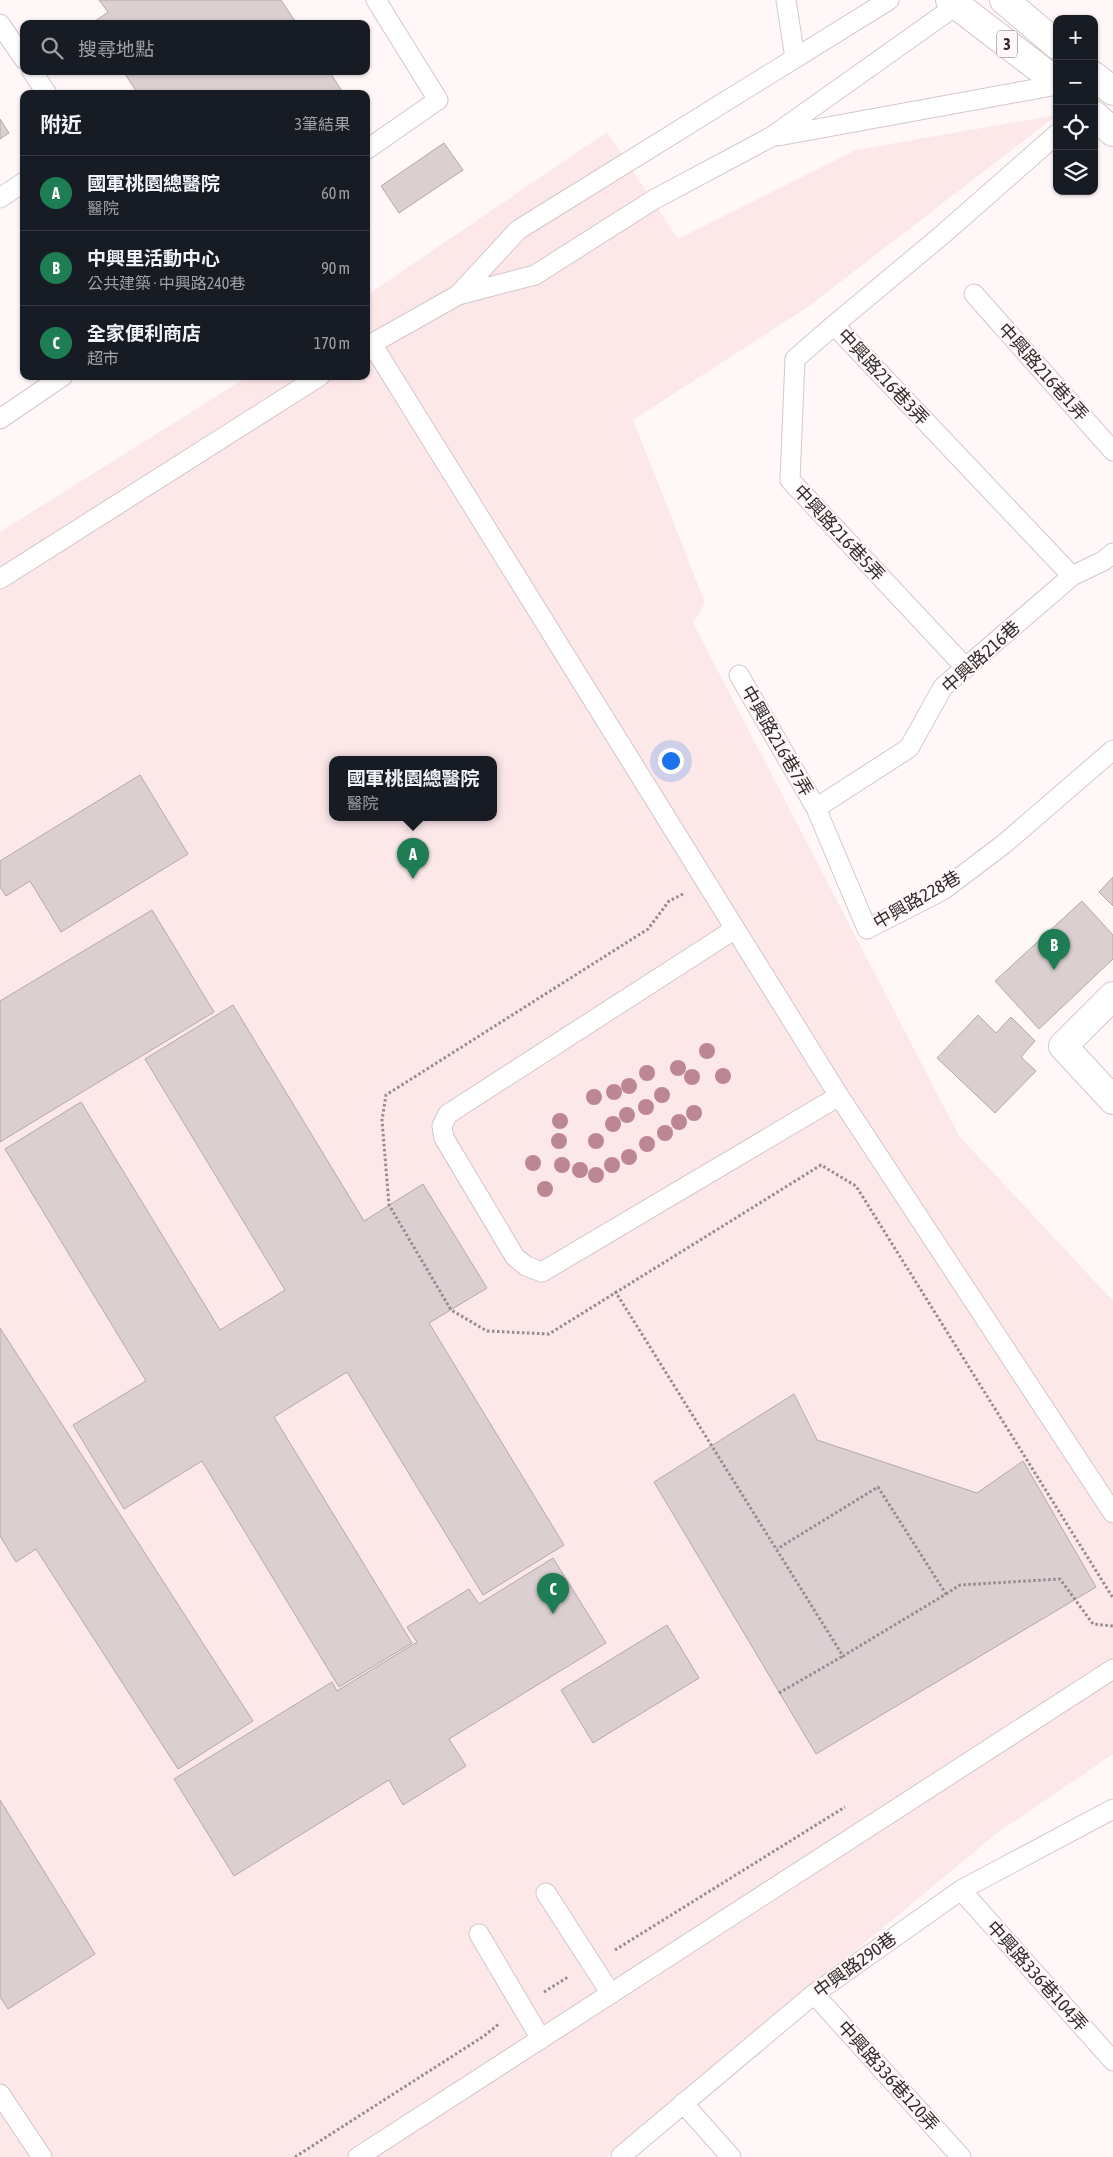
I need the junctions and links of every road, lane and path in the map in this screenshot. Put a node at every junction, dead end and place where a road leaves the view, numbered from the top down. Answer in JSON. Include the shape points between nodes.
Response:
{"nodes":[{"id":1,"x":376,"y":0,"type":"edge"},
{"id":2,"x":786,"y":0,"type":"edge"},
{"id":3,"x":889,"y":0,"type":"edge"},
{"id":4,"x":1004,"y":0,"type":"edge"},
{"id":5,"x":955,"y":2,"type":"edge"},
{"id":6,"x":0,"y":24,"type":"edge"},
{"id":7,"x":1053,"y":42,"type":"edge"},
{"id":8,"x":20,"y":53,"type":"edge"},
{"id":9,"x":795,"y":58,"type":"junction"},
{"id":10,"x":35,"y":75,"type":"edge"},
{"id":11,"x":1098,"y":79,"type":"edge"},
{"id":12,"x":1053,"y":81,"type":"edge"},
{"id":13,"x":1053,"y":85,"type":"edge"},
{"id":14,"x":44,"y":90,"type":"edge"},
{"id":15,"x":1113,"y":92,"type":"edge"},
{"id":16,"x":1098,"y":119,"type":"edge"},
{"id":17,"x":1113,"y":132,"type":"edge"},
{"id":18,"x":771,"y":137,"type":"junction"},
{"id":19,"x":1053,"y":138,"type":"edge"},
{"id":20,"x":370,"y":147,"type":"edge"},
{"id":21,"x":20,"y":185,"type":"edge"},
{"id":22,"x":0,"y":198,"type":"edge"},
{"id":23,"x":974,"y":294,"type":"dead end"},
{"id":24,"x":458,"y":295,"type":"junction"},
{"id":25,"x":834,"y":325,"type":"junction"},
{"id":26,"x":370,"y":345,"type":"edge"},
{"id":27,"x":370,"y":348,"type":"edge"},
{"id":28,"x":57,"y":380,"type":"edge"},
{"id":29,"x":314,"y":380,"type":"edge"},
{"id":30,"x":0,"y":419,"type":"edge"},
{"id":31,"x":1113,"y":451,"type":"edge"},
{"id":32,"x":1110,"y":562,"type":"edge"},
{"id":33,"x":1072,"y":576,"type":"junction"},
{"id":34,"x":0,"y":578,"type":"edge"},
{"id":35,"x":966,"y":668,"type":"junction"},
{"id":36,"x":739,"y":674,"type":"dead end"},
{"id":37,"x":1113,"y":750,"type":"edge"},
{"id":38,"x":816,"y":808,"type":"junction"},
{"id":39,"x":736,"y":929,"type":"junction"},
{"id":40,"x":1113,"y":996,"type":"edge"},
{"id":41,"x":839,"y":1096,"type":"junction"},
{"id":42,"x":1113,"y":1100,"type":"edge"},
{"id":43,"x":616,"y":1291,"type":"junction"},
{"id":44,"x":450,"y":1310,"type":"dead end"},
{"id":45,"x":1113,"y":1513,"type":"edge"},
{"id":46,"x":777,"y":1549,"type":"junction"},
{"id":47,"x":946,"y":1594,"type":"junction"},
{"id":48,"x":1113,"y":1598,"type":"edge"},
{"id":49,"x":1113,"y":1626,"type":"edge"},
{"id":50,"x":843,"y":1656,"type":"junction"},
{"id":51,"x":1113,"y":1670,"type":"edge"},
{"id":52,"x":779,"y":1693,"type":"dead end"},
{"id":53,"x":852,"y":1803,"type":"dead end"},
{"id":54,"x":1111,"y":1813,"type":"edge"},
{"id":55,"x":961,"y":1890,"type":"junction"},
{"id":56,"x":546,"y":1893,"type":"dead end"},
{"id":57,"x":478,"y":1934,"type":"dead end"},
{"id":58,"x":590,"y":1962,"type":"junction"},
{"id":59,"x":611,"y":1994,"type":"junction"},
{"id":60,"x":814,"y":1994,"type":"junction"},
{"id":61,"x":521,"y":2006,"type":"junction"},
{"id":62,"x":541,"y":2039,"type":"junction"},
{"id":63,"x":1113,"y":2061,"type":"edge"},
{"id":64,"x":0,"y":2094,"type":"edge"},
{"id":65,"x":683,"y":2103,"type":"junction"},
{"id":66,"x":621,"y":2156,"type":"dead end"},
{"id":67,"x":42,"y":2157,"type":"edge"},
{"id":68,"x":295,"y":2157,"type":"edge"},
{"id":69,"x":358,"y":2157,"type":"edge"},
{"id":70,"x":731,"y":2157,"type":"edge"},
{"id":71,"x":961,"y":2157,"type":"edge"}],
"edges":[{"from":1,"to":20,"type":"lane","via":[[438,100]]},
{"from":2,"to":9,"type":"lane"},
{"from":3,"to":9,"type":"lane"},
{"from":4,"to":7,"type":"main road","number":"3"},
{"from":5,"to":12,"type":"main road","number":"3"},
{"from":5,"to":18,"type":"lane"},
{"from":6,"to":8,"type":"lane"},
{"from":9,"to":24,"type":"lane","via":[[518,230]]},
{"from":10,"to":14,"type":"lane"},
{"from":11,"to":15,"type":"main road"},
{"from":13,"to":18,"type":"lane"},
{"from":16,"to":17,"type":"main road"},
{"from":18,"to":24,"type":"lane","via":[[653,200],[535,275]]},
{"from":19,"to":25,"type":"lane","name":"中興路216巷3弄"},
{"from":21,"to":22,"type":"lane"},
{"from":23,"to":31,"type":"lane","name":"中興路216巷1弄"},
{"from":24,"to":26,"type":"lane"},
{"from":25,"to":33,"type":"lane","name":"中興路216巷3弄"},
{"from":25,"to":35,"type":"lane","name":"中興路216巷5弄","via":[[795,359],[790,480]]},
{"from":27,"to":39,"type":"lane"},
{"from":28,"to":30,"type":"lane"},
{"from":29,"to":34,"type":"lane"},
{"from":32,"to":33,"type":"lane","name":"中興路216巷"},
{"from":33,"to":35,"type":"lane","name":"中興路216巷"},
{"from":35,"to":38,"type":"lane","name":"中興路216巷","via":[[943,687],[909,748]]},
{"from":36,"to":38,"type":"lane","name":"中興路216巷7弄"},
{"from":37,"to":38,"type":"lane","name":"中興路228巷","via":[[1004,844],[943,890],[867,929]]},
{"from":39,"to":41,"type":"lane"},
{"from":39,"to":41,"type":"lane","via":[[448,1114],[442,1126],[444,1138],[514,1257],[542,1272]]},
{"from":40,"to":42,"type":"main road","via":[[1063,1046]]},
{"from":41,"to":45,"type":"lane"},
{"from":43,"to":44,"type":"path","via":[[549,1334],[487,1330]]},
{"from":43,"to":46,"type":"path"},
{"from":43,"to":48,"type":"path","via":[[821,1165],[856,1186]]},
{"from":46,"to":47,"type":"path","via":[[878,1487]]},
{"from":46,"to":50,"type":"path"},
{"from":47,"to":49,"type":"path","via":[[960,1585],[1060,1579],[1093,1624]]},
{"from":47,"to":50,"type":"path"},
{"from":50,"to":52,"type":"path"},
{"from":51,"to":59,"type":"lane"},
{"from":53,"to":58,"type":"path","via":[[616,1950]]},
{"from":54,"to":55,"type":"lane","name":"中興路290巷"},
{"from":55,"to":60,"type":"lane","name":"中興路290巷"},
{"from":55,"to":63,"type":"lane","name":"中興路336巷104弄"},
{"from":56,"to":58,"type":"lane"},
{"from":57,"to":61,"type":"lane"},
{"from":58,"to":59,"type":"lane"},
{"from":58,"to":61,"type":"path"},
{"from":59,"to":62,"type":"lane"},
{"from":60,"to":65,"type":"lane","name":"中興路290巷"},
{"from":60,"to":71,"type":"lane","name":"中興路336巷120弄"},
{"from":61,"to":62,"type":"lane"},
{"from":61,"to":68,"type":"path","via":[[484,2036]]},
{"from":62,"to":69,"type":"lane"},
{"from":64,"to":67,"type":"lane"},
{"from":65,"to":66,"type":"lane","name":"中興路290巷"},
{"from":65,"to":70,"type":"lane"}]}
